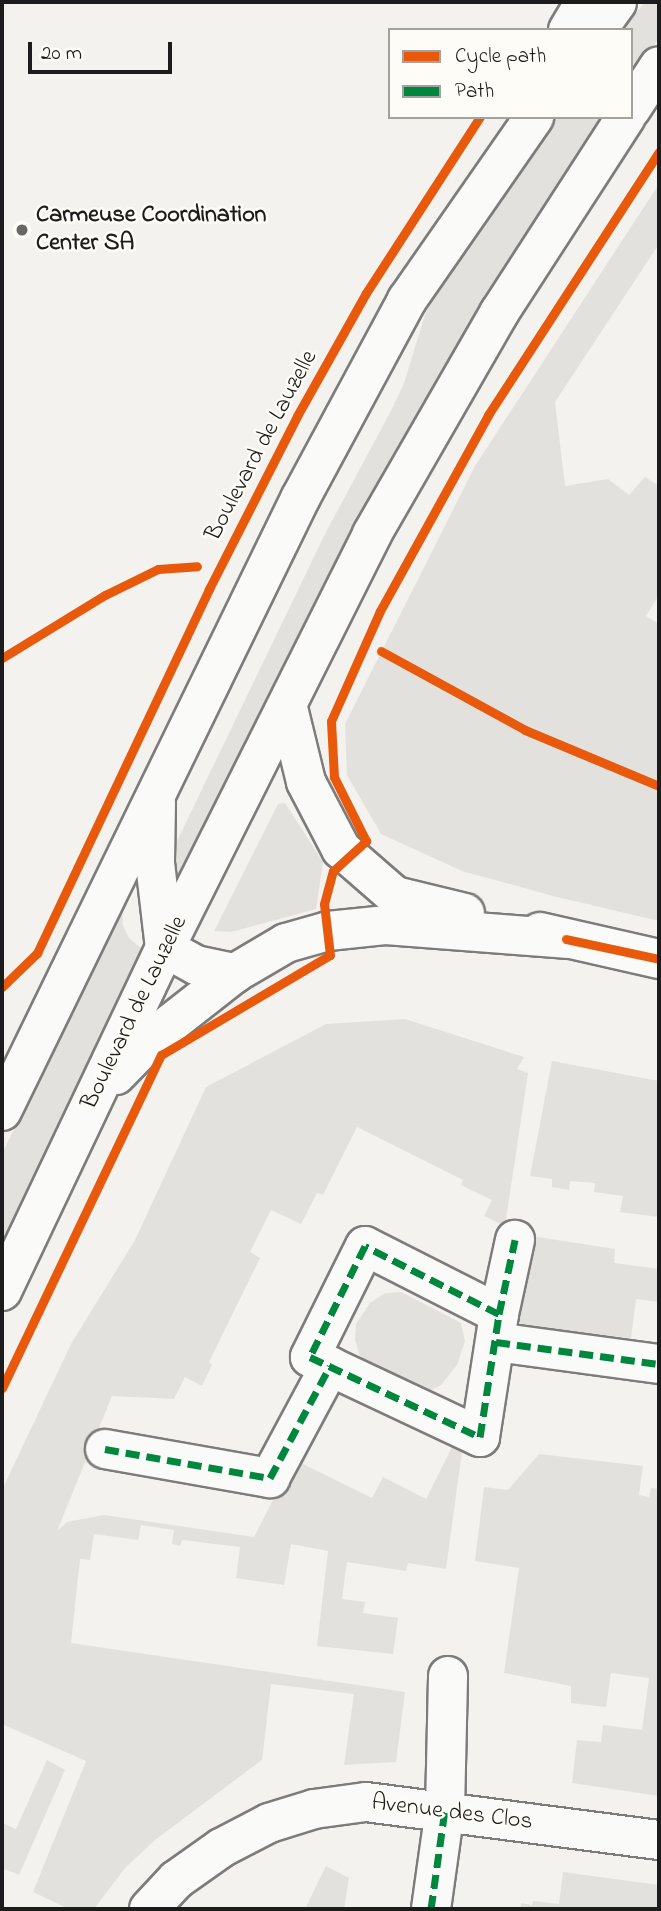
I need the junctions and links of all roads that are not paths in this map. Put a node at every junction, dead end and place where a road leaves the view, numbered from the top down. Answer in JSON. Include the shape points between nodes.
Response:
{"nodes":[{"id":1,"x":585,"y":2,"type":"edge"},
{"id":2,"x":617,"y":2,"type":"edge"},
{"id":3,"x":569,"y":28,"type":"edge"},
{"id":4,"x":598,"y":28,"type":"edge"},
{"id":5,"x":659,"y":66,"type":"edge"},
{"id":6,"x":633,"y":106,"type":"edge"},
{"id":7,"x":513,"y":119,"type":"edge"},
{"id":8,"x":533,"y":119,"type":"edge"},
{"id":9,"x":625,"y":119,"type":"edge"},
{"id":10,"x":488,"y":180,"type":"junction"},
{"id":11,"x":288,"y":708,"type":"junction"},
{"id":12,"x":157,"y":791,"type":"junction"},
{"id":13,"x":566,"y":939,"type":"junction"},
{"id":14,"x":165,"y":948,"type":"junction"},
{"id":15,"x":659,"y":959,"type":"edge"},
{"id":16,"x":235,"y":973,"type":"junction"},
{"id":17,"x":96,"y":1097,"type":"junction"},
{"id":18,"x":2,"y":1111,"type":"edge"},
{"id":19,"x":515,"y":1240,"type":"dead end"},
{"id":20,"x":2,"y":1291,"type":"edge"},
{"id":21,"x":497,"y":1328,"type":"junction"},
{"id":22,"x":659,"y":1364,"type":"edge"},
{"id":23,"x":330,"y":1366,"type":"junction"},
{"id":24,"x":105,"y":1449,"type":"dead end"},
{"id":25,"x":448,"y":1676,"type":"dead end"},
{"id":26,"x":444,"y":1810,"type":"junction"},
{"id":27,"x":659,"y":1840,"type":"edge"},
{"id":28,"x":149,"y":1909,"type":"edge"},
{"id":29,"x":431,"y":1909,"type":"edge"}],
"edges":[{"from":1,"to":3,"type":"street"},
{"from":2,"to":4,"type":"street"},
{"from":5,"to":6,"type":"street"},
{"from":7,"to":10,"type":"street"},
{"from":8,"to":10,"type":"street"},
{"from":9,"to":11,"type":"street","name":"Boulevard de Lauzelle","via":[[492,324],[372,534]]},
{"from":10,"to":12,"type":"street","via":[[407,300],[301,497]]},
{"from":11,"to":13,"type":"street","via":[[306,782],[341,849],[395,896]]},
{"from":11,"to":14,"type":"street","name":"Boulevard de Lauzelle"},
{"from":12,"to":14,"type":"street","via":[[155,863]]},
{"from":12,"to":18,"type":"street"},
{"from":13,"to":15,"type":"street"},
{"from":13,"to":16,"type":"street","via":[[385,925],[286,943]]},
{"from":14,"to":16,"type":"street","via":[[196,965]]},
{"from":14,"to":17,"type":"street","name":"Boulevard de Lauzelle"},
{"from":16,"to":17,"type":"street","via":[[152,1038]]},
{"from":17,"to":20,"type":"street","name":"Boulevard de Lauzelle"},
{"from":19,"to":21,"type":"street"},
{"from":21,"to":22,"type":"street"},
{"from":21,"to":23,"type":"street","via":[[480,1437]]},
{"from":21,"to":23,"type":"street","via":[[365,1246],[310,1357]]},
{"from":23,"to":24,"type":"street","via":[[270,1478]]},
{"from":25,"to":26,"type":"street"},
{"from":26,"to":27,"type":"street","name":"Avenue des Clos"},
{"from":26,"to":28,"type":"street","name":"Avenue des Clos","via":[[366,1802],[314,1809],[269,1824],[221,1848],[176,1880]]},
{"from":26,"to":29,"type":"street"}]}
